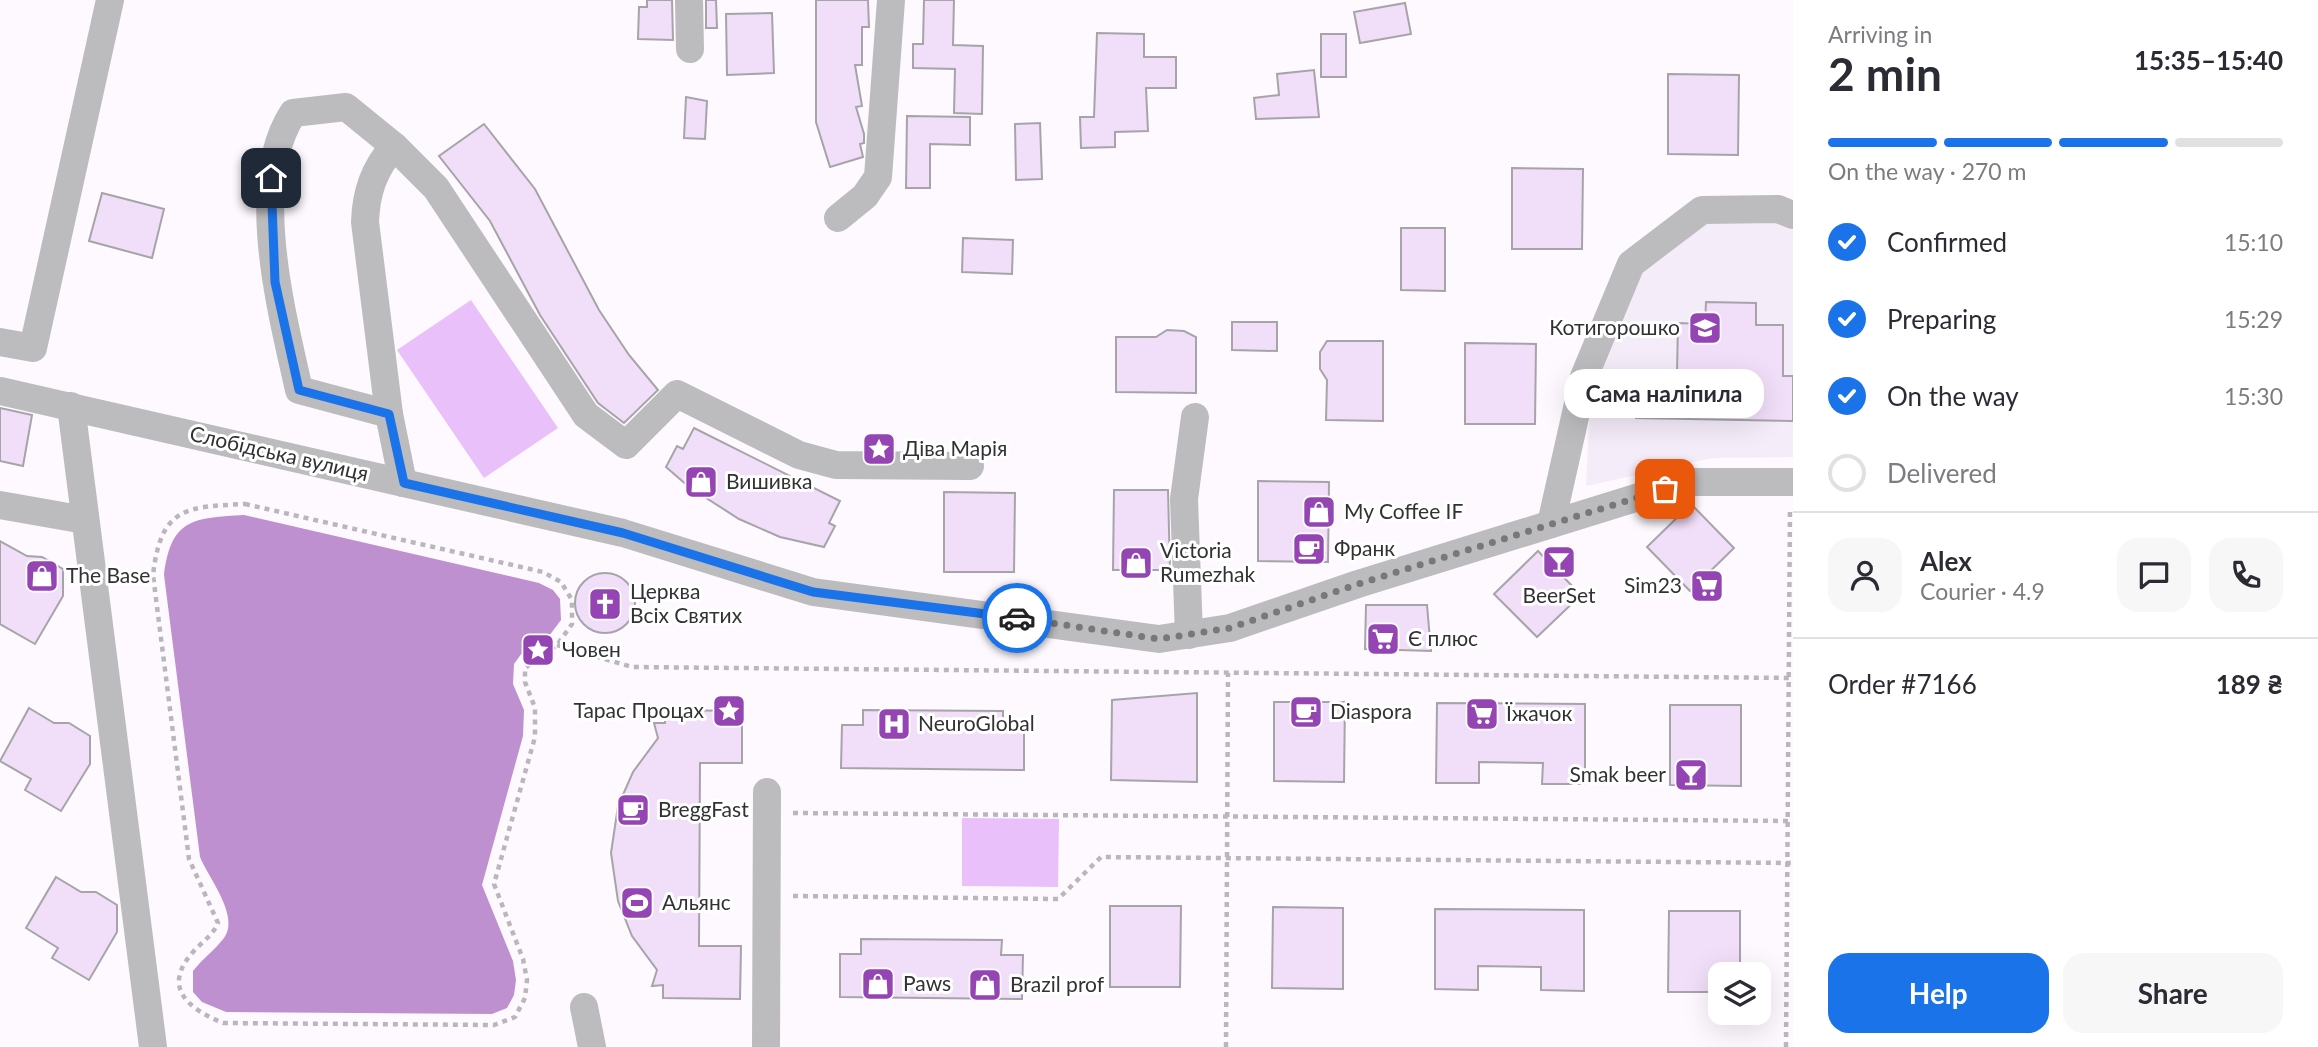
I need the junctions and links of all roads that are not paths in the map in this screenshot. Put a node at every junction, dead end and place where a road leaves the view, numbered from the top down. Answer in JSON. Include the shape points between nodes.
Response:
{"nodes":[{"id":1,"x":110,"y":0,"type":"edge"},
{"id":2,"x":689,"y":0,"type":"edge"},
{"id":3,"x":891,"y":0,"type":"edge"},
{"id":4,"x":690,"y":49,"type":"dead end"},
{"id":5,"x":394,"y":146,"type":"junction"},
{"id":6,"x":1793,"y":215,"type":"edge"},
{"id":7,"x":838,"y":218,"type":"dead end"},
{"id":8,"x":0,"y":342,"type":"edge"},
{"id":9,"x":0,"y":391,"type":"edge"},
{"id":10,"x":71,"y":406,"type":"junction"},
{"id":11,"x":389,"y":414,"type":"junction"},
{"id":12,"x":1195,"y":416,"type":"dead end"},
{"id":13,"x":970,"y":466,"type":"dead end"},
{"id":14,"x":1791,"y":482,"type":"edge"},
{"id":15,"x":404,"y":483,"type":"junction"},
{"id":16,"x":0,"y":505,"type":"edge"},
{"id":17,"x":85,"y":520,"type":"junction"},
{"id":18,"x":1551,"y":524,"type":"junction"},
{"id":19,"x":1189,"y":635,"type":"junction"},
{"id":20,"x":767,"y":802,"type":"road end"},
{"id":21,"x":584,"y":1007,"type":"dead end"},
{"id":22,"x":153,"y":1047,"type":"edge"},
{"id":23,"x":592,"y":1047,"type":"edge"},
{"id":24,"x":766,"y":1047,"type":"edge"}],
"edges":[{"from":1,"to":8,"type":"street","via":[[33,348]]},
{"from":2,"to":4,"type":"street"},
{"from":3,"to":7,"type":"street","via":[[878,177]]},
{"from":5,"to":11,"type":"street","via":[[380,163],[366,197],[365,222]]},
{"from":5,"to":11,"type":"street","via":[[346,107],[293,113],[281,131],[271,178],[275,282],[299,390]]},
{"from":5,"to":13,"type":"street","via":[[436,188],[586,415],[626,444],[677,394],[799,455],[836,465]]},
{"from":6,"to":18,"type":"street","via":[[1778,209],[1702,210],[1631,264],[1584,377]]},
{"from":9,"to":10,"type":"street","name":"Слобідська вулиця"},
{"from":10,"to":15,"type":"street","name":"Слобідська вулиця"},
{"from":10,"to":17,"type":"street"},
{"from":11,"to":15,"type":"street"},
{"from":12,"to":19,"type":"street","via":[[1184,499]]},
{"from":14,"to":18,"type":"street","name":"Слобідська вулиця","via":[[1687,482]]},
{"from":15,"to":19,"type":"street","name":"Слобідська вулиця","via":[[623,533],[813,592],[1159,639]]},
{"from":16,"to":17,"type":"street"},
{"from":17,"to":22,"type":"street"},
{"from":18,"to":19,"type":"street","name":"Слобідська вулиця","via":[[1230,628]]},
{"from":20,"to":24,"type":"street"},
{"from":21,"to":23,"type":"street"}]}
